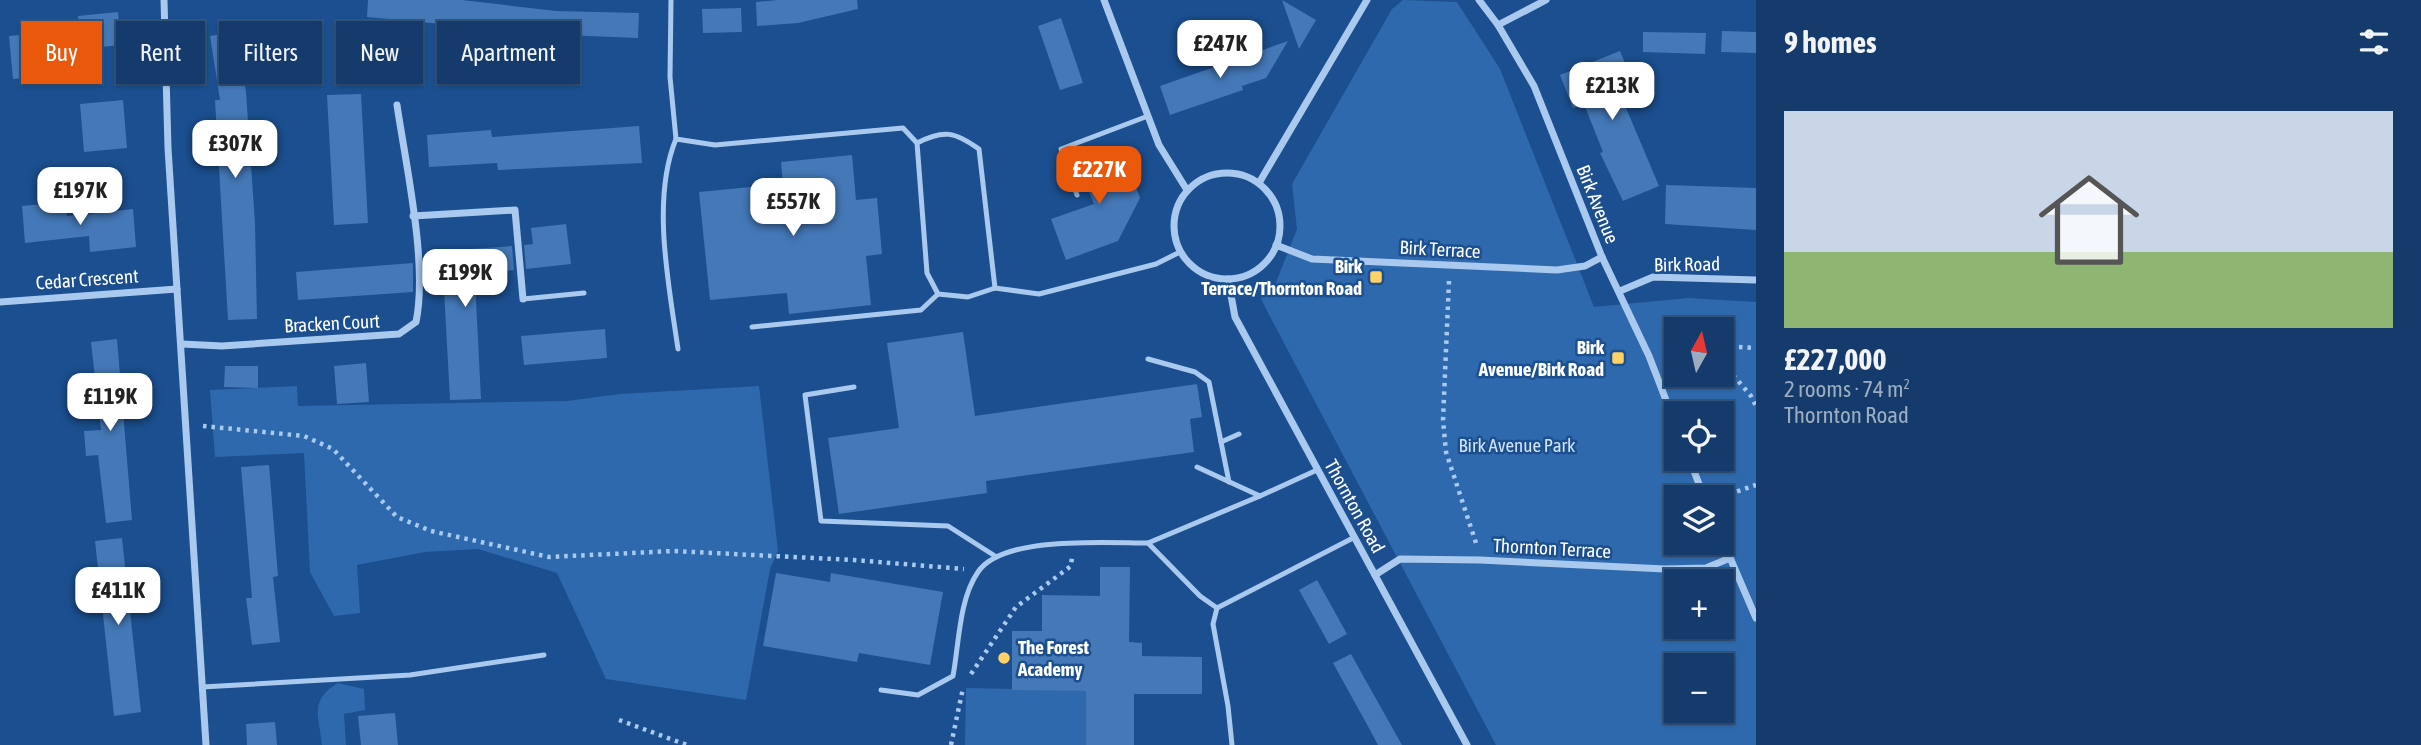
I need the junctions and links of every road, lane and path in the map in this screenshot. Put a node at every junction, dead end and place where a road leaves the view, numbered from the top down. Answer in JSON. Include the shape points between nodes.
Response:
{"nodes":[{"id":1,"x":163,"y":0,"type":"edge"},
{"id":2,"x":671,"y":0,"type":"edge"},
{"id":3,"x":1104,"y":0,"type":"edge"},
{"id":4,"x":1367,"y":0,"type":"edge"},
{"id":5,"x":1479,"y":0,"type":"edge"},
{"id":6,"x":1546,"y":0,"type":"edge"},
{"id":7,"x":1498,"y":25,"type":"junction"},
{"id":8,"x":397,"y":104,"type":"dead end"},
{"id":9,"x":1148,"y":116,"type":"junction"},
{"id":10,"x":676,"y":139,"type":"junction"},
{"id":11,"x":917,"y":143,"type":"junction"},
{"id":12,"x":1259,"y":183,"type":"junction"},
{"id":13,"x":1187,"y":190,"type":"junction"},
{"id":14,"x":1077,"y":195,"type":"dead end"},
{"id":15,"x":413,"y":216,"type":"junction"},
{"id":16,"x":1276,"y":245,"type":"junction"},
{"id":17,"x":1180,"y":252,"type":"junction"},
{"id":18,"x":1602,"y":257,"type":"junction"},
{"id":19,"x":1450,"y":266,"type":"junction"},
{"id":20,"x":1228,"y":279,"type":"junction"},
{"id":21,"x":1756,"y":280,"type":"edge"},
{"id":22,"x":995,"y":288,"type":"junction"},
{"id":23,"x":177,"y":289,"type":"junction"},
{"id":24,"x":1620,"y":290,"type":"junction"},
{"id":25,"x":584,"y":293,"type":"dead end"},
{"id":26,"x":938,"y":294,"type":"junction"},
{"id":27,"x":523,"y":299,"type":"joint"},
{"id":28,"x":0,"y":302,"type":"edge"},
{"id":29,"x":752,"y":327,"type":"dead end"},
{"id":30,"x":182,"y":344,"type":"junction"},
{"id":31,"x":1734,"y":347,"type":"edge"},
{"id":32,"x":1756,"y":348,"type":"edge"},
{"id":33,"x":678,"y":349,"type":"dead end"},
{"id":34,"x":1148,"y":359,"type":"dead end"},
{"id":35,"x":1734,"y":376,"type":"edge"},
{"id":36,"x":854,"y":387,"type":"dead end"},
{"id":37,"x":1666,"y":401,"type":"edge"},
{"id":38,"x":1756,"y":406,"type":"edge"},
{"id":39,"x":188,"y":425,"type":"junction"},
{"id":40,"x":1239,"y":434,"type":"dead end"},
{"id":41,"x":1221,"y":442,"type":"junction"},
{"id":42,"x":1197,"y":467,"type":"dead end"},
{"id":43,"x":1317,"y":470,"type":"junction"},
{"id":44,"x":1229,"y":482,"type":"junction"},
{"id":45,"x":1756,"y":485,"type":"edge"},
{"id":46,"x":1734,"y":492,"type":"edge"},
{"id":47,"x":1260,"y":496,"type":"junction"},
{"id":48,"x":1353,"y":538,"type":"junction"},
{"id":49,"x":1148,"y":542,"type":"junction"},
{"id":50,"x":1073,"y":543,"type":"junction"},
{"id":51,"x":1729,"y":555,"type":"edge"},
{"id":52,"x":995,"y":556,"type":"junction"},
{"id":53,"x":1730,"y":558,"type":"junction"},
{"id":54,"x":1480,"y":559,"type":"junction"},
{"id":55,"x":978,"y":571,"type":"junction"},
{"id":56,"x":1375,"y":575,"type":"junction"},
{"id":57,"x":1217,"y":608,"type":"junction"},
{"id":58,"x":1756,"y":618,"type":"edge"},
{"id":59,"x":544,"y":655,"type":"dead end"},
{"id":60,"x":202,"y":687,"type":"junction"},
{"id":61,"x":881,"y":690,"type":"dead end"},
{"id":62,"x":619,"y":720,"type":"dead end"},
{"id":63,"x":206,"y":745,"type":"edge"},
{"id":64,"x":687,"y":745,"type":"edge"},
{"id":65,"x":951,"y":745,"type":"edge"},
{"id":66,"x":1232,"y":745,"type":"edge"},
{"id":67,"x":1467,"y":745,"type":"edge"}],
"edges":[{"from":1,"to":23,"type":"street"},
{"from":2,"to":10,"type":"lane","via":[[670,77]]},
{"from":3,"to":9,"type":"street"},
{"from":4,"to":12,"type":"street"},
{"from":5,"to":7,"type":"street","name":"Birk Avenue"},
{"from":6,"to":7,"type":"street"},
{"from":7,"to":18,"type":"street","name":"Birk Avenue","via":[[1534,86]]},
{"from":8,"to":15,"type":"street","name":"Bracken Court"},
{"from":9,"to":13,"type":"street","via":[[1159,145]]},
{"from":9,"to":14,"type":"lane","via":[[1061,149]]},
{"from":10,"to":11,"type":"lane","via":[[715,145],[903,128]]},
{"from":10,"to":33,"type":"lane","via":[[670,153],[663,218]]},
{"from":11,"to":22,"type":"lane","via":[[934,134],[959,134],[979,149]]},
{"from":11,"to":26,"type":"lane","via":[[927,273]]},
{"from":12,"to":13,"type":"street","via":[[1222,173],[1199,180]]},
{"from":12,"to":16,"type":"street","via":[[1279,214]]},
{"from":13,"to":17,"type":"street","via":[[1174,220]]},
{"from":15,"to":27,"type":"street","via":[[515,210]]},
{"from":15,"to":30,"type":"street","name":"Bracken Court","via":[[421,300],[416,322],[399,334],[222,346]]},
{"from":16,"to":19,"type":"street","name":"Birk Terrace","via":[[1312,259]]},
{"from":16,"to":20,"type":"street","via":[[1255,270]]},
{"from":17,"to":20,"type":"street","via":[[1200,272]]},
{"from":17,"to":22,"type":"lane","via":[[1156,264],[1039,294]]},
{"from":18,"to":19,"type":"street","name":"Birk Terrace","via":[[1585,266],[1556,270]]},
{"from":18,"to":24,"type":"street","name":"Birk Avenue"},
{"from":19,"to":54,"type":"path","via":[[1443,420],[1446,452]]},
{"from":20,"to":43,"type":"street","name":"Thornton Road","via":[[1235,317]]},
{"from":21,"to":24,"type":"street","name":"Birk Road","via":[[1653,277]]},
{"from":22,"to":26,"type":"lane","via":[[968,297]]},
{"from":23,"to":28,"type":"street","name":"Cedar Crescent"},
{"from":23,"to":30,"type":"street"},
{"from":24,"to":37,"type":"street","name":"Birk Avenue"},
{"from":25,"to":27,"type":"lane"},
{"from":26,"to":29,"type":"lane","via":[[921,310]]},
{"from":30,"to":39,"type":"street"},
{"from":31,"to":32,"type":"path"},
{"from":34,"to":41,"type":"lane","via":[[1195,372],[1209,382]]},
{"from":35,"to":38,"type":"path"},
{"from":36,"to":52,"type":"lane","via":[[805,395],[821,521],[948,526]]},
{"from":39,"to":55,"type":"path","via":[[304,436],[333,449],[397,517],[431,531],[549,557],[673,551]]},
{"from":39,"to":60,"type":"street"},
{"from":40,"to":41,"type":"lane"},
{"from":41,"to":44,"type":"lane"},
{"from":42,"to":44,"type":"lane"},
{"from":43,"to":47,"type":"lane"},
{"from":43,"to":48,"type":"street","name":"Thornton Road"},
{"from":44,"to":47,"type":"lane"},
{"from":45,"to":46,"type":"path"},
{"from":47,"to":49,"type":"lane"},
{"from":48,"to":56,"type":"street","name":"Thornton Road"},
{"from":48,"to":57,"type":"lane"},
{"from":49,"to":50,"type":"lane"},
{"from":49,"to":57,"type":"lane"},
{"from":50,"to":52,"type":"lane"},
{"from":50,"to":65,"type":"path","via":[[1071,566],[1016,607],[963,685]]},
{"from":51,"to":53,"type":"street"},
{"from":52,"to":55,"type":"lane"},
{"from":53,"to":54,"type":"street","name":"Thornton Terrace","via":[[1706,568],[1665,569]]},
{"from":53,"to":58,"type":"street"},
{"from":54,"to":56,"type":"street","name":"Thornton Terrace","via":[[1400,559]]},
{"from":55,"to":61,"type":"lane","via":[[968,590],[953,676],[918,695]]},
{"from":56,"to":67,"type":"street","name":"Thornton Road"},
{"from":57,"to":66,"type":"lane","via":[[1213,624]]},
{"from":59,"to":60,"type":"lane","via":[[410,675]]},
{"from":60,"to":63,"type":"street"},
{"from":62,"to":64,"type":"path"}]}
